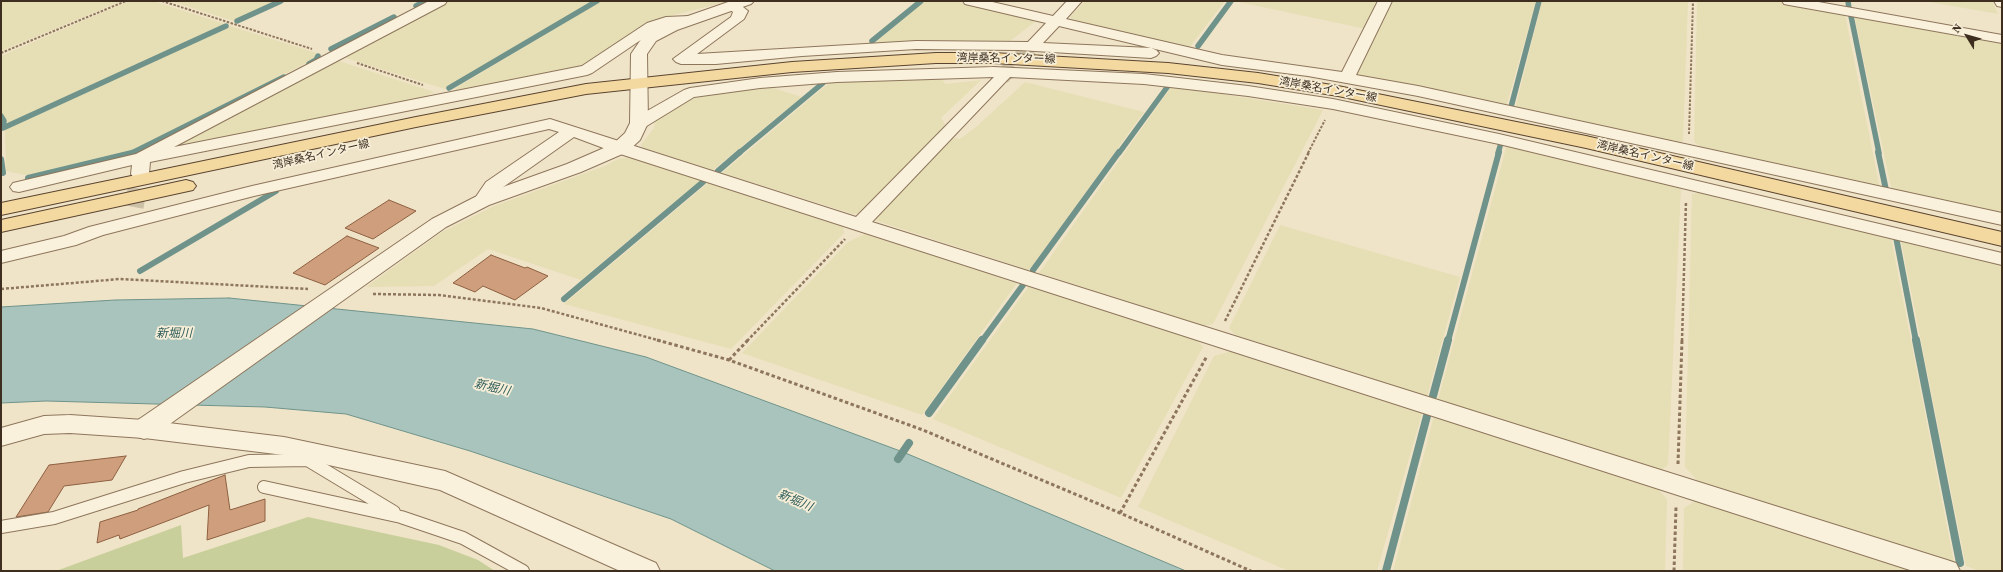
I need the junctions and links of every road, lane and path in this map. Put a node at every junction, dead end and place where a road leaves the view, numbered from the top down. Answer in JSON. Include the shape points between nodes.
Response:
{"nodes":[{"id":1,"x":126,"y":1,"type":"edge"},
{"id":2,"x":162,"y":1,"type":"edge"},
{"id":3,"x":440,"y":1,"type":"edge"},
{"id":4,"x":970,"y":1,"type":"edge"},
{"id":5,"x":1076,"y":1,"type":"edge"},
{"id":6,"x":1385,"y":1,"type":"edge"},
{"id":7,"x":1693,"y":1,"type":"edge"},
{"id":8,"x":1789,"y":1,"type":"edge"},
{"id":9,"x":740,"y":3,"type":"edge"},
{"id":10,"x":690,"y":20,"type":"junction"},
{"id":11,"x":1056,"y":21,"type":"junction"},
{"id":12,"x":2002,"y":39,"type":"edge"},
{"id":13,"x":1035,"y":43,"type":"tunnel mouth"},
{"id":14,"x":1,"y":53,"type":"edge"},
{"id":15,"x":334,"y":56,"type":"junction"},
{"id":16,"x":1222,"y":60,"type":"junction"},
{"id":17,"x":1002,"y":77,"type":"tunnel mouth"},
{"id":18,"x":1347,"y":78,"type":"junction"},
{"id":19,"x":640,"y":82,"type":"junction"},
{"id":20,"x":454,"y":95,"type":"junction"},
{"id":21,"x":1333,"y":104,"type":"junction"},
{"id":22,"x":639,"y":123,"type":"junction"},
{"id":23,"x":571,"y":131,"type":"junction"},
{"id":24,"x":620,"y":148,"type":"junction"},
{"id":25,"x":1689,"y":150,"type":"junction"},
{"id":26,"x":141,"y":166,"type":"junction"},
{"id":27,"x":1686,"y":183,"type":"junction"},
{"id":28,"x":18,"y":187,"type":"dead end"},
{"id":29,"x":482,"y":201,"type":"junction"},
{"id":30,"x":1,"y":209,"type":"edge"},
{"id":31,"x":2002,"y":219,"type":"edge"},
{"id":32,"x":860,"y":224,"type":"junction"},
{"id":33,"x":1,"y":226,"type":"edge"},
{"id":34,"x":2002,"y":239,"type":"edge"},
{"id":35,"x":1,"y":257,"type":"edge"},
{"id":36,"x":2002,"y":259,"type":"edge"},
{"id":37,"x":1,"y":289,"type":"edge"},
{"id":38,"x":335,"y":294,"type":"junction"},
{"id":39,"x":372,"y":294,"type":"dead end"},
{"id":40,"x":1217,"y":337,"type":"junction"},
{"id":41,"x":729,"y":360,"type":"junction"},
{"id":42,"x":144,"y":429,"type":"junction"},
{"id":43,"x":1,"y":437,"type":"edge"},
{"id":44,"x":284,"y":446,"type":"junction"},
{"id":45,"x":307,"y":460,"type":"junction"},
{"id":46,"x":1677,"y":486,"type":"junction"},
{"id":47,"x":264,"y":487,"type":"dead end"},
{"id":48,"x":1120,"y":513,"type":"junction"},
{"id":49,"x":401,"y":516,"type":"junction"},
{"id":50,"x":1,"y":527,"type":"edge"},
{"id":51,"x":523,"y":571,"type":"edge"},
{"id":52,"x":647,"y":571,"type":"edge"},
{"id":53,"x":1251,"y":571,"type":"edge"},
{"id":54,"x":1674,"y":571,"type":"edge"},
{"id":55,"x":1947,"y":571,"type":"edge"}],
"edges":[{"from":1,"to":14,"type":"path"},
{"from":2,"to":15,"type":"path"},
{"from":3,"to":15,"type":"street"},
{"from":4,"to":11,"type":"street"},
{"from":5,"to":11,"type":"street"},
{"from":6,"to":18,"type":"street"},
{"from":7,"to":25,"type":"path"},
{"from":8,"to":12,"type":"street"},
{"from":9,"to":10,"type":"street"},
{"from":9,"to":16,"type":"street","via":[[741,11],[737,19],[681,59],[716,59],[893,46],[963,45],[1102,50]]},
{"from":10,"to":19,"type":"street","via":[[650,38],[639,54]]},
{"from":10,"to":20,"type":"street","via":[[666,21],[652,26],[588,70]]},
{"from":11,"to":13,"type":"street"},
{"from":11,"to":16,"type":"street"},
{"from":15,"to":20,"type":"path"},
{"from":15,"to":26,"type":"street","via":[[158,148]]},
{"from":16,"to":18,"type":"street"},
{"from":17,"to":32,"type":"street"},
{"from":18,"to":25,"type":"street"},
{"from":19,"to":22,"type":"street"},
{"from":19,"to":30,"type":"main road","name":"湾岸桑名インター線","via":[[523,100]]},
{"from":19,"to":33,"type":"main road","name":"湾岸桑名インター線","via":[[586,99],[490,117]]},
{"from":19,"to":34,"type":"main road","name":"湾岸桑名インター線","via":[[792,67],[951,58],[1041,59],[1118,64],[1258,78],[1498,123]]},
{"from":20,"to":26,"type":"street"},
{"from":21,"to":22,"type":"street","via":[[1144,79],[1021,72],[935,73],[760,83],[690,93]]},
{"from":21,"to":27,"type":"street","via":[[1499,138]]},
{"from":21,"to":40,"type":"path"},
{"from":22,"to":24,"type":"street","via":[[633,136]]},
{"from":23,"to":24,"type":"street","via":[[599,138]]},
{"from":23,"to":29,"type":"street","via":[[492,186]]},
{"from":23,"to":35,"type":"street","via":[[550,124],[252,191],[133,214],[69,241]]},
{"from":24,"to":29,"type":"street","via":[[574,168]]},
{"from":24,"to":32,"type":"street"},
{"from":25,"to":31,"type":"street"},
{"from":26,"to":28,"type":"street"},
{"from":27,"to":36,"type":"street"},
{"from":27,"to":46,"type":"path"},
{"from":29,"to":38,"type":"street","via":[[439,223]]},
{"from":32,"to":40,"type":"street"},
{"from":32,"to":41,"type":"path"},
{"from":37,"to":38,"type":"path","via":[[120,279],[287,287]]},
{"from":38,"to":42,"type":"street"},
{"from":39,"to":41,"type":"path","via":[[439,295],[541,308]]},
{"from":40,"to":46,"type":"street"},
{"from":40,"to":48,"type":"path"},
{"from":41,"to":48,"type":"path","via":[[923,430]]},
{"from":42,"to":43,"type":"street","via":[[70,424],[44,426]]},
{"from":42,"to":44,"type":"street"},
{"from":44,"to":45,"type":"lane"},
{"from":44,"to":52,"type":"street","via":[[445,481]]},
{"from":45,"to":49,"type":"lane"},
{"from":45,"to":50,"type":"lane","via":[[249,461],[184,476],[54,518]]},
{"from":46,"to":54,"type":"path"},
{"from":46,"to":55,"type":"street"},
{"from":47,"to":49,"type":"lane"},
{"from":48,"to":53,"type":"path"},
{"from":49,"to":51,"type":"lane","via":[[463,538]]}]}
